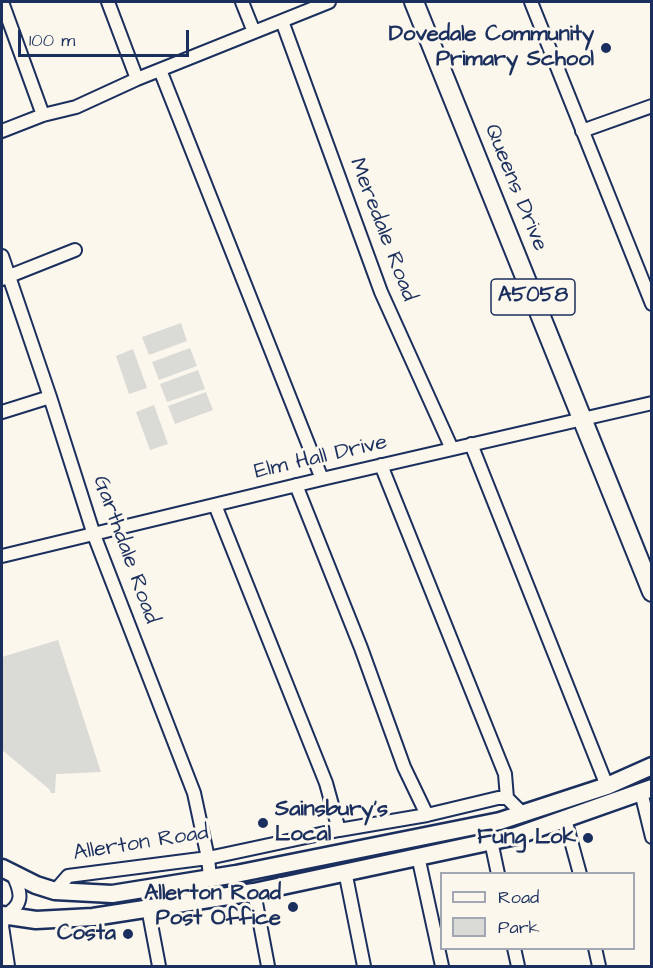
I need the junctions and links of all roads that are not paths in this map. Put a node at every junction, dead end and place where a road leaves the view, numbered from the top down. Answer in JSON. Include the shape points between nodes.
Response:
{"nodes":[{"id":1,"x":2,"y":2,"type":"edge"},
{"id":2,"x":108,"y":2,"type":"edge"},
{"id":3,"x":242,"y":2,"type":"edge"},
{"id":4,"x":329,"y":2,"type":"edge"},
{"id":5,"x":414,"y":2,"type":"edge"},
{"id":6,"x":531,"y":2,"type":"edge"},
{"id":7,"x":314,"y":4,"type":"edge"},
{"id":8,"x":282,"y":21,"type":"junction"},
{"id":9,"x":254,"y":32,"type":"junction"},
{"id":10,"x":160,"y":70,"type":"junction"},
{"id":11,"x":137,"y":79,"type":"junction"},
{"id":12,"x":651,"y":106,"type":"edge"},
{"id":13,"x":43,"y":115,"type":"junction"},
{"id":14,"x":2,"y":131,"type":"edge"},
{"id":15,"x":582,"y":131,"type":"junction"},
{"id":16,"x":75,"y":250,"type":"dead end"},
{"id":17,"x":2,"y":256,"type":"edge"},
{"id":18,"x":5,"y":277,"type":"edge"},
{"id":19,"x":651,"y":304,"type":"edge"},
{"id":20,"x":50,"y":397,"type":"junction"},
{"id":21,"x":651,"y":403,"type":"edge"},
{"id":22,"x":2,"y":412,"type":"edge"},
{"id":23,"x":583,"y":418,"type":"junction"},
{"id":24,"x":471,"y":444,"type":"junction"},
{"id":25,"x":452,"y":449,"type":"junction"},
{"id":26,"x":381,"y":465,"type":"junction"},
{"id":27,"x":322,"y":479,"type":"junction"},
{"id":28,"x":296,"y":485,"type":"junction"},
{"id":29,"x":215,"y":505,"type":"junction"},
{"id":30,"x":94,"y":534,"type":"junction"},
{"id":31,"x":2,"y":556,"type":"edge"},
{"id":32,"x":651,"y":592,"type":"edge"},
{"id":33,"x":651,"y":766,"type":"edge"},
{"id":34,"x":651,"y":773,"type":"edge"},
{"id":35,"x":625,"y":779,"type":"junction"},
{"id":36,"x":607,"y":786,"type":"junction"},
{"id":37,"x":646,"y":790,"type":"edge"},
{"id":38,"x":507,"y":798,"type":"junction"},
{"id":39,"x":524,"y":814,"type":"junction"},
{"id":40,"x":427,"y":815,"type":"junction"},
{"id":41,"x":565,"y":819,"type":"junction"},
{"id":42,"x":339,"y":830,"type":"junction"},
{"id":43,"x":651,"y":837,"type":"edge"},
{"id":44,"x":491,"y":841,"type":"junction"},
{"id":45,"x":418,"y":856,"type":"junction"},
{"id":46,"x":208,"y":858,"type":"junction"},
{"id":47,"x":7,"y":871,"type":"edge"},
{"id":48,"x":345,"y":871,"type":"junction"},
{"id":49,"x":498,"y":872,"type":"edge"},
{"id":50,"x":580,"y":872,"type":"edge"},
{"id":51,"x":210,"y":877,"type":"junction"},
{"id":52,"x":55,"y":891,"type":"junction"},
{"id":53,"x":254,"y":892,"type":"junction"},
{"id":54,"x":147,"y":908,"type":"junction"},
{"id":55,"x":3,"y":916,"type":"edge"},
{"id":56,"x":514,"y":950,"type":"edge"},
{"id":57,"x":595,"y":950,"type":"edge"},
{"id":58,"x":8,"y":966,"type":"edge"},
{"id":59,"x":159,"y":966,"type":"edge"},
{"id":60,"x":268,"y":966,"type":"edge"},
{"id":61,"x":364,"y":966,"type":"edge"},
{"id":62,"x":442,"y":966,"type":"edge"},
{"id":63,"x":518,"y":966,"type":"edge"},
{"id":64,"x":599,"y":966,"type":"edge"}],
"edges":[{"from":1,"to":13,"type":"street"},
{"from":2,"to":11,"type":"street"},
{"from":3,"to":9,"type":"street"},
{"from":4,"to":7,"type":"street"},
{"from":5,"to":23,"type":"main road","name":"Queens Drive","number":"A5058"},
{"from":6,"to":15,"type":"street"},
{"from":7,"to":8,"type":"street"},
{"from":8,"to":9,"type":"street"},
{"from":8,"to":25,"type":"street","name":"Meredale Road","via":[[381,292]]},
{"from":9,"to":10,"type":"street"},
{"from":10,"to":11,"type":"street"},
{"from":10,"to":27,"type":"street"},
{"from":11,"to":13,"type":"street","via":[[76,107]]},
{"from":12,"to":15,"type":"street"},
{"from":13,"to":14,"type":"street"},
{"from":15,"to":19,"type":"street"},
{"from":16,"to":18,"type":"street"},
{"from":17,"to":18,"type":"street","name":"Garthdale Road"},
{"from":18,"to":20,"type":"street","name":"Garthdale Road"},
{"from":20,"to":22,"type":"street"},
{"from":20,"to":30,"type":"street","name":"Garthdale Road"},
{"from":21,"to":23,"type":"street","name":"Elm Hall Drive"},
{"from":23,"to":24,"type":"street","name":"Elm Hall Drive"},
{"from":23,"to":32,"type":"main road","name":"Queens Drive","number":"A5058"},
{"from":24,"to":25,"type":"street","name":"Elm Hall Drive"},
{"from":24,"to":36,"type":"street"},
{"from":25,"to":26,"type":"street","name":"Elm Hall Drive"},
{"from":26,"to":27,"type":"street","name":"Elm Hall Drive"},
{"from":26,"to":38,"type":"street","via":[[506,774]]},
{"from":27,"to":28,"type":"street","name":"Elm Hall Drive"},
{"from":28,"to":29,"type":"street","name":"Elm Hall Drive"},
{"from":28,"to":40,"type":"street","via":[[404,767]]},
{"from":29,"to":30,"type":"street","name":"Elm Hall Drive"},
{"from":29,"to":42,"type":"street","via":[[326,783]]},
{"from":30,"to":31,"type":"street","name":"Elm Hall Drive"},
{"from":30,"to":46,"type":"street","name":"Garthdale Road","via":[[194,793]]},
{"from":33,"to":35,"type":"main road","name":"Allerton Road"},
{"from":34,"to":35,"type":"main road"},
{"from":35,"to":36,"type":"main road","name":"Allerton Road"},
{"from":36,"to":39,"type":"main road","name":"Allerton Road"},
{"from":37,"to":41,"type":"main road"},
{"from":37,"to":43,"type":"street"},
{"from":38,"to":39,"type":"street"},
{"from":38,"to":40,"type":"street","name":"Allerton Road"},
{"from":39,"to":51,"type":"main road","name":"Allerton Road"},
{"from":40,"to":42,"type":"street","name":"Allerton Road"},
{"from":41,"to":44,"type":"main road"},
{"from":41,"to":50,"type":"street"},
{"from":42,"to":46,"type":"street","name":"Allerton Road"},
{"from":44,"to":45,"type":"main road"},
{"from":44,"to":49,"type":"street"},
{"from":45,"to":48,"type":"main road"},
{"from":45,"to":62,"type":"street"},
{"from":46,"to":51,"type":"street","name":"Garthdale Road"},
{"from":46,"to":52,"type":"street","name":"Allerton Road","via":[[68,876]]},
{"from":47,"to":52,"type":"main road"},
{"from":47,"to":55,"type":"street","via":[[19,887],[19,899],[14,911]]},
{"from":48,"to":53,"type":"main road"},
{"from":48,"to":61,"type":"street"},
{"from":51,"to":52,"type":"main road","name":"Allerton Road","via":[[112,894]]},
{"from":53,"to":54,"type":"main road"},
{"from":53,"to":60,"type":"street"},
{"from":54,"to":55,"type":"main road","via":[[93,917],[36,920]]},
{"from":54,"to":59,"type":"street"},
{"from":55,"to":58,"type":"street"},
{"from":56,"to":63,"type":"street"},
{"from":57,"to":64,"type":"street"}]}
